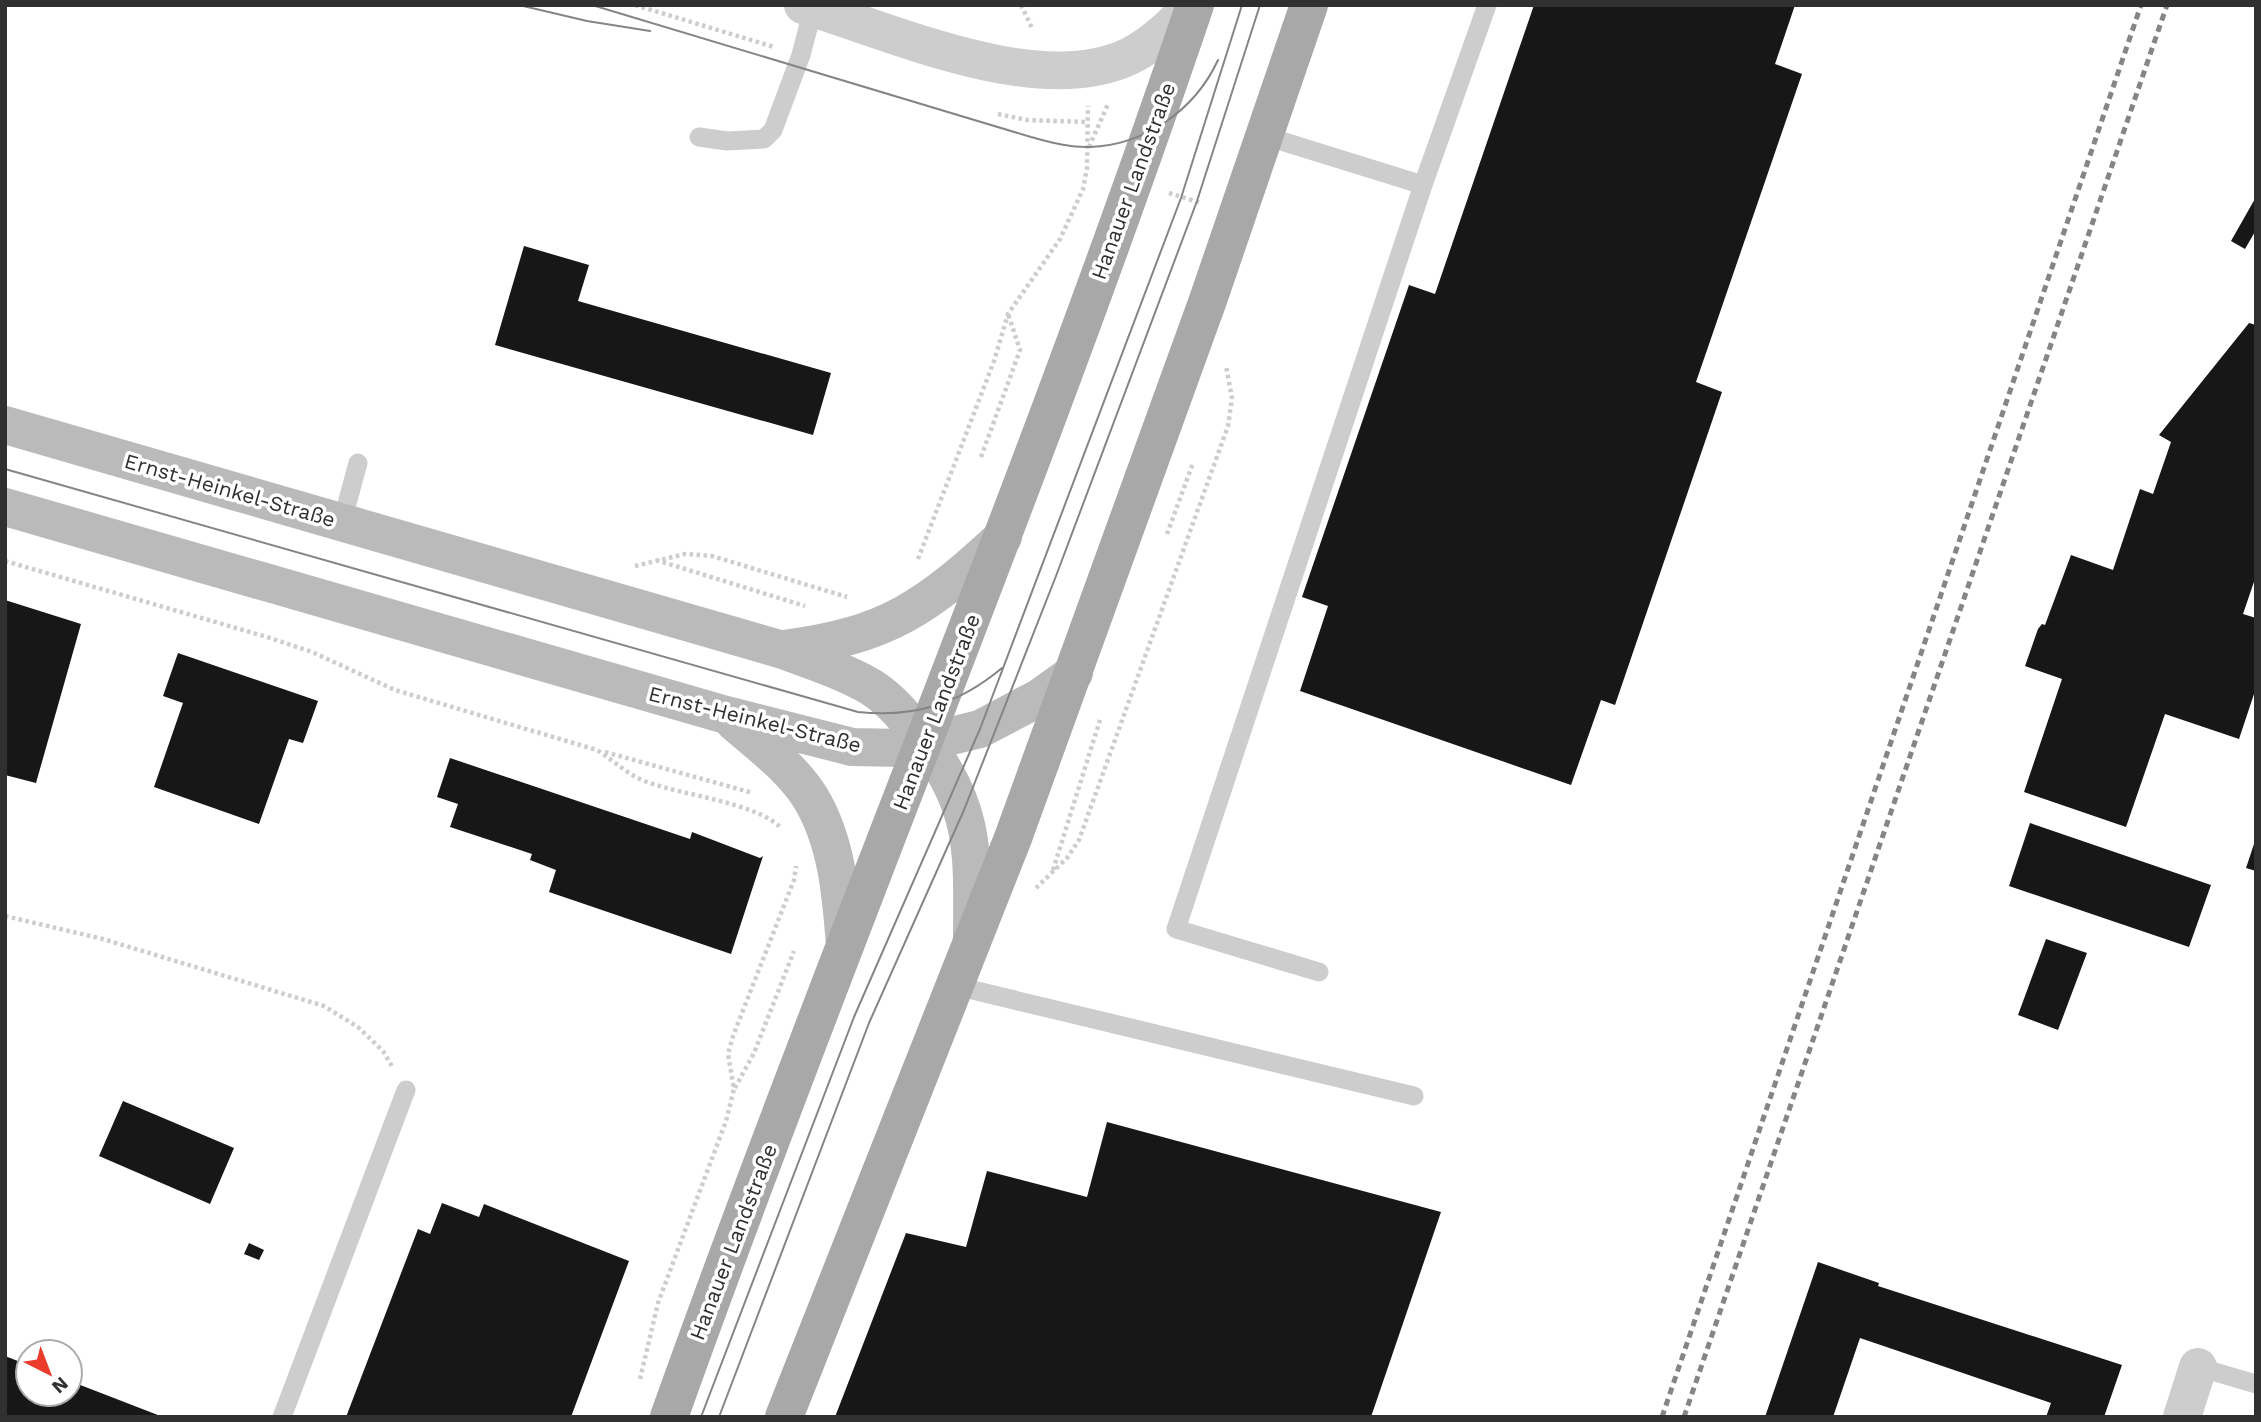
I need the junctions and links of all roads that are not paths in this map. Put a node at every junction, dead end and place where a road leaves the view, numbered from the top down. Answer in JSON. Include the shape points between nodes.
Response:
{"nodes":[{"id":1,"x":1194,"y":5,"type":"edge"},
{"id":2,"x":1309,"y":5,"type":"edge"},
{"id":3,"x":1488,"y":5,"type":"edge"},
{"id":4,"x":810,"y":6,"type":"edge"},
{"id":5,"x":1265,"y":136,"type":"junction"},
{"id":6,"x":699,"y":137,"type":"dead end"},
{"id":7,"x":1423,"y":185,"type":"junction"},
{"id":8,"x":5,"y":425,"type":"edge"},
{"id":9,"x":358,"y":463,"type":"dead end"},
{"id":10,"x":5,"y":507,"type":"edge"},
{"id":11,"x":342,"y":522,"type":"junction"},
{"id":12,"x":1003,"y":537,"type":"junction"},
{"id":13,"x":783,"y":649,"type":"junction"},
{"id":14,"x":1074,"y":673,"type":"junction"},
{"id":15,"x":726,"y":715,"type":"junction"},
{"id":16,"x":925,"y":743,"type":"junction"},
{"id":17,"x":845,"y":945,"type":"junction"},
{"id":18,"x":972,"y":947,"type":"junction"},
{"id":19,"x":1319,"y":972,"type":"dead end"},
{"id":20,"x":956,"y":986,"type":"junction"},
{"id":21,"x":406,"y":1090,"type":"road end"},
{"id":22,"x":1414,"y":1096,"type":"dead end"},
{"id":23,"x":2198,"y":1367,"type":"joint"},
{"id":24,"x":2256,"y":1384,"type":"edge"},
{"id":25,"x":282,"y":1417,"type":"edge"},
{"id":26,"x":669,"y":1417,"type":"edge"},
{"id":27,"x":784,"y":1417,"type":"edge"},
{"id":28,"x":2182,"y":1417,"type":"edge"}],
"edges":[{"from":1,"to":4,"type":"street","via":[[1166,32],[1130,56],[1083,70],[1053,71],[1001,66]]},
{"from":1,"to":12,"type":"main road","name":"Hanauer Landstraße"},
{"from":2,"to":5,"type":"main road"},
{"from":3,"to":7,"type":"lane"},
{"from":4,"to":6,"type":"lane","via":[[800,55],[773,130],[764,139]]},
{"from":5,"to":7,"type":"lane"},
{"from":5,"to":14,"type":"main road"},
{"from":7,"to":19,"type":"lane","via":[[1176,929]]},
{"from":8,"to":11,"type":"main road","name":"Ernst-Heinkel-Straße"},
{"from":9,"to":11,"type":"lane"},
{"from":10,"to":15,"type":"main road","name":"Ernst-Heinkel-Straße"},
{"from":11,"to":13,"type":"main road","name":"Ernst-Heinkel-Straße"},
{"from":12,"to":13,"type":"main road","via":[[925,603],[890,622],[846,640]]},
{"from":12,"to":16,"type":"main road","name":"Hanauer Landstraße"},
{"from":13,"to":16,"type":"main road","name":"Ernst-Heinkel-Straße","via":[[873,688],[903,713]]},
{"from":14,"to":16,"type":"main road","via":[[1039,698],[980,729]]},
{"from":14,"to":18,"type":"main road"},
{"from":15,"to":16,"type":"main road","name":"Ernst-Heinkel-Straße","via":[[852,747],[881,750]]},
{"from":15,"to":17,"type":"main road","via":[[780,762],[810,798],[835,861]]},
{"from":16,"to":17,"type":"main road","name":"Hanauer Landstraße"},
{"from":16,"to":18,"type":"main road","via":[[940,760],[964,810],[972,860]]},
{"from":17,"to":26,"type":"main road","name":"Hanauer Landstraße"},
{"from":18,"to":20,"type":"main road"},
{"from":20,"to":22,"type":"lane"},
{"from":20,"to":27,"type":"main road"},
{"from":21,"to":25,"type":"lane"},
{"from":23,"to":24,"type":"lane"},
{"from":23,"to":28,"type":"street"}]}
